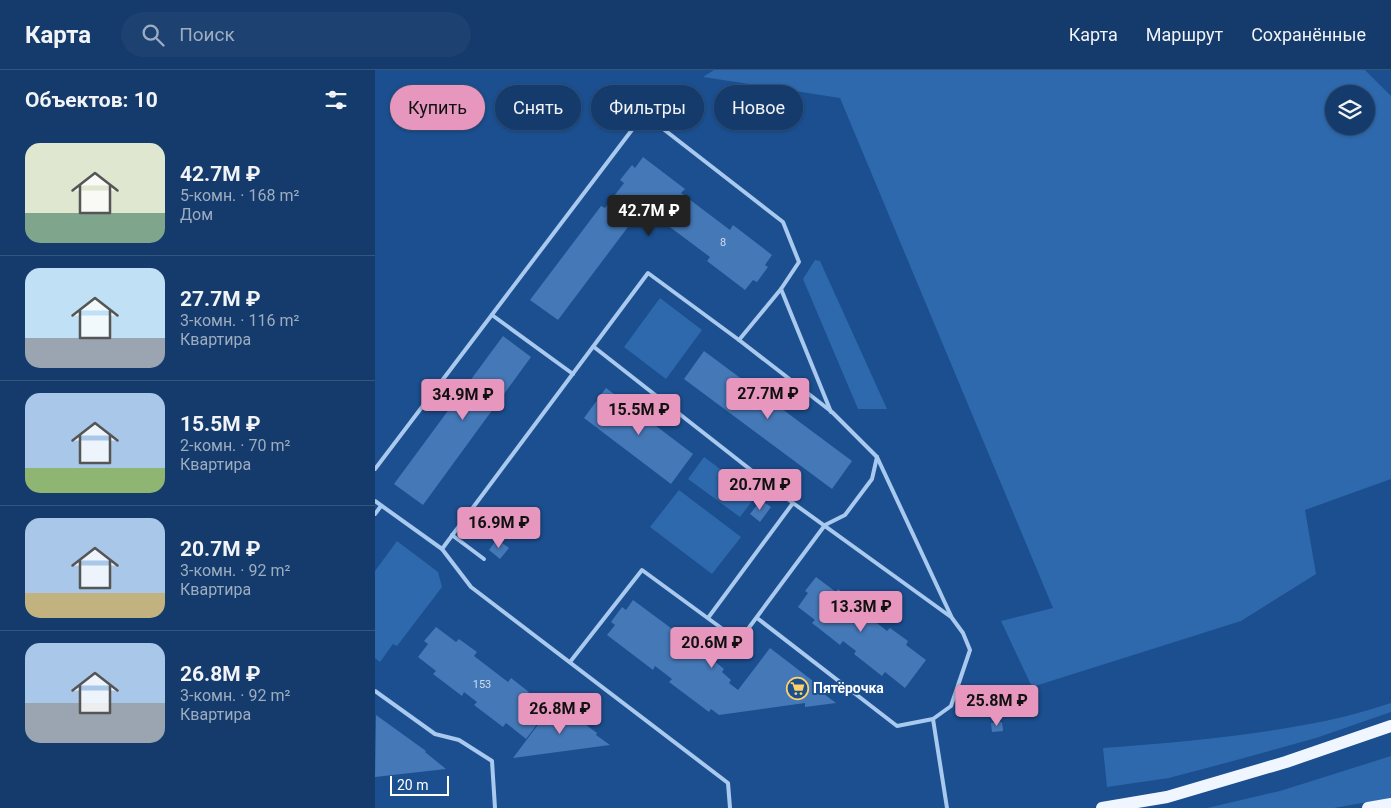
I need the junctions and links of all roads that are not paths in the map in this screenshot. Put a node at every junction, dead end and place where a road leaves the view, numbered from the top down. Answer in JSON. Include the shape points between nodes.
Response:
{"nodes":[{"id":1,"x":781,"y":289,"type":"junction"},
{"id":2,"x":492,"y":315,"type":"junction"},
{"id":3,"x":739,"y":340,"type":"junction"},
{"id":4,"x":594,"y":347,"type":"junction"},
{"id":5,"x":573,"y":374,"type":"junction"},
{"id":6,"x":832,"y":412,"type":"junction"},
{"id":7,"x":877,"y":457,"type":"junction"},
{"id":8,"x":375,"y":469,"type":"edge"},
{"id":9,"x":375,"y":501,"type":"edge"},
{"id":10,"x":793,"y":503,"type":"junction"},
{"id":11,"x":381,"y":506,"type":"junction"},
{"id":12,"x":375,"y":514,"type":"edge"},
{"id":13,"x":825,"y":525,"type":"junction"},
{"id":14,"x":452,"y":535,"type":"junction"},
{"id":15,"x":442,"y":548,"type":"junction"},
{"id":16,"x":484,"y":559,"type":"dead end"},
{"id":17,"x":708,"y":618,"type":"junction"},
{"id":18,"x":757,"y":618,"type":"junction"},
{"id":19,"x":952,"y":618,"type":"junction"},
{"id":20,"x":570,"y":662,"type":"junction"},
{"id":21,"x":375,"y":691,"type":"edge"},
{"id":22,"x":933,"y":719,"type":"junction"},
{"id":23,"x":1391,"y":726,"type":"edge"},
{"id":24,"x":1391,"y":804,"type":"edge"},
{"id":25,"x":495,"y":808,"type":"edge"},
{"id":26,"x":730,"y":808,"type":"edge"},
{"id":27,"x":947,"y":808,"type":"edge"},
{"id":28,"x":1102,"y":808,"type":"edge"},
{"id":29,"x":1368,"y":808,"type":"edge"}],
"edges":[{"from":1,"to":2,"type":"lane","via":[[799,262],[783,222],[644,114]]},
{"from":1,"to":3,"type":"lane"},
{"from":1,"to":6,"type":"lane"},
{"from":2,"to":5,"type":"lane"},
{"from":2,"to":8,"type":"lane"},
{"from":3,"to":4,"type":"lane","via":[[649,273]]},
{"from":3,"to":6,"type":"lane"},
{"from":4,"to":5,"type":"lane"},
{"from":4,"to":10,"type":"lane"},
{"from":5,"to":14,"type":"lane"},
{"from":6,"to":7,"type":"lane"},
{"from":7,"to":13,"type":"lane","via":[[873,479],[845,515]]},
{"from":7,"to":19,"type":"lane"},
{"from":9,"to":11,"type":"lane"},
{"from":10,"to":13,"type":"lane"},
{"from":10,"to":17,"type":"lane"},
{"from":11,"to":12,"type":"lane"},
{"from":11,"to":15,"type":"lane"},
{"from":13,"to":18,"type":"lane"},
{"from":13,"to":19,"type":"lane"},
{"from":14,"to":15,"type":"lane"},
{"from":14,"to":16,"type":"lane"},
{"from":15,"to":20,"type":"lane","via":[[471,587]]},
{"from":17,"to":18,"type":"lane","via":[[739,641]]},
{"from":17,"to":20,"type":"lane","via":[[642,570]]},
{"from":18,"to":22,"type":"lane","via":[[897,726]]},
{"from":19,"to":22,"type":"lane","via":[[970,650],[951,706]]},
{"from":20,"to":26,"type":"lane","via":[[728,783]]},
{"from":21,"to":25,"type":"lane","via":[[435,734],[459,740],[492,761]]},
{"from":22,"to":27,"type":"lane"},
{"from":23,"to":28,"type":"main road","via":[[1286,762],[1167,797]]},
{"from":24,"to":29,"type":"main road"}]}
